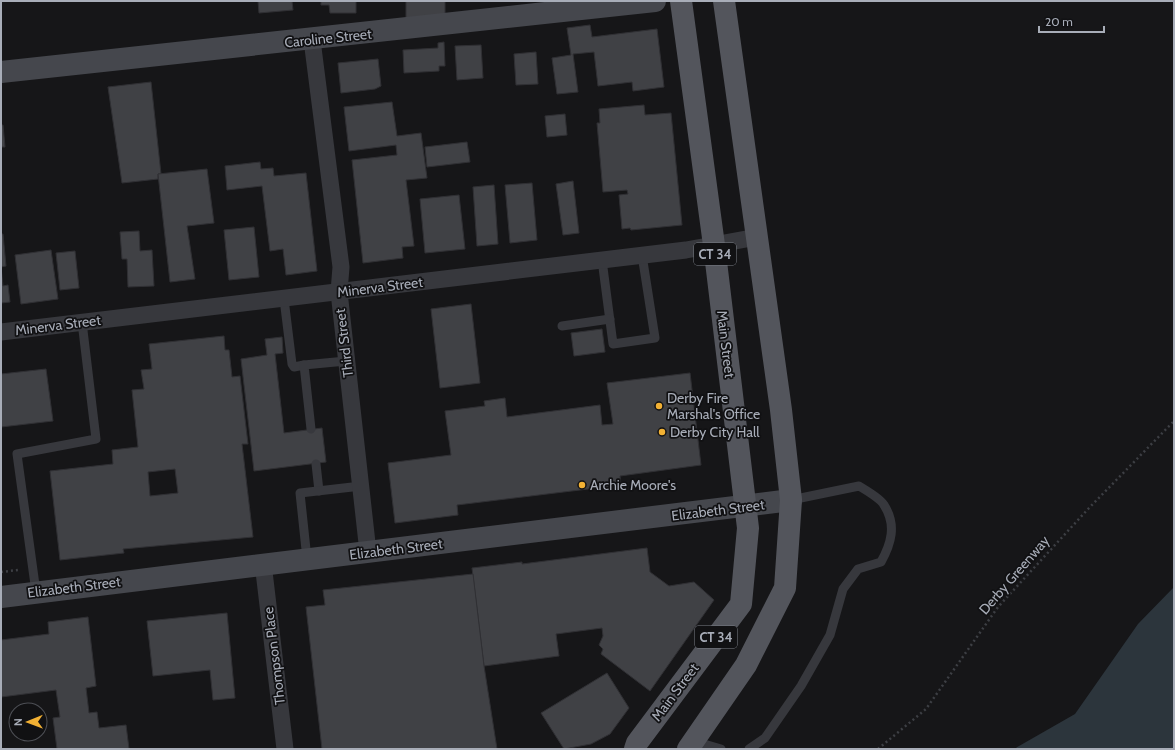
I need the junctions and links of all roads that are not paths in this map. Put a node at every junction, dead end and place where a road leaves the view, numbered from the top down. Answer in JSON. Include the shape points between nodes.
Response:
{"nodes":[{"id":1,"x":655,"y":1,"type":"edge"},
{"id":2,"x":681,"y":1,"type":"edge"},
{"id":3,"x":724,"y":1,"type":"edge"},
{"id":4,"x":312,"y":40,"type":"junction"},
{"id":5,"x":1,"y":72,"type":"edge"},
{"id":6,"x":757,"y":237,"type":"junction"},
{"id":7,"x":714,"y":245,"type":"junction"},
{"id":8,"x":642,"y":256,"type":"junction"},
{"id":9,"x":602,"y":260,"type":"junction"},
{"id":10,"x":339,"y":292,"type":"junction"},
{"id":11,"x":284,"y":299,"type":"junction"},
{"id":12,"x":610,"y":320,"type":"junction"},
{"id":13,"x":82,"y":322,"type":"junction"},
{"id":14,"x":562,"y":326,"type":"dead end"},
{"id":15,"x":1,"y":332,"type":"edge"},
{"id":16,"x":346,"y":361,"type":"junction"},
{"id":17,"x":304,"y":365,"type":"junction"},
{"id":18,"x":311,"y":430,"type":"dead end"},
{"id":19,"x":316,"y":464,"type":"dead end"},
{"id":20,"x":361,"y":486,"type":"junction"},
{"id":21,"x":319,"y":491,"type":"junction"},
{"id":22,"x":791,"y":500,"type":"junction"},
{"id":23,"x":747,"y":507,"type":"junction"},
{"id":24,"x":368,"y":552,"type":"junction"},
{"id":25,"x":307,"y":559,"type":"junction"},
{"id":26,"x":263,"y":563,"type":"junction"},
{"id":27,"x":36,"y":592,"type":"junction"},
{"id":28,"x":1,"y":597,"type":"edge"},
{"id":29,"x":691,"y":745,"type":"edge"},
{"id":30,"x":284,"y":749,"type":"edge"},
{"id":31,"x":635,"y":749,"type":"edge"},
{"id":32,"x":721,"y":749,"type":"edge"},
{"id":33,"x":749,"y":749,"type":"edge"}],
"edges":[{"from":1,"to":4,"type":"main road","name":"Caroline Street"},
{"from":2,"to":7,"type":"main road","name":"Main Street","number":"CT 34"},
{"from":3,"to":6,"type":"main road","number":"CT 34"},
{"from":4,"to":5,"type":"main road","name":"Caroline Street"},
{"from":4,"to":10,"type":"street","name":"Third Street","via":[[341,267]]},
{"from":6,"to":7,"type":"street","name":"Minerva Street"},
{"from":6,"to":22,"type":"main road","number":"CT 34","via":[[782,410]]},
{"from":7,"to":8,"type":"street","name":"Minerva Street"},
{"from":7,"to":23,"type":"main road","name":"Main Street","number":"CT 34"},
{"from":8,"to":9,"type":"street","name":"Minerva Street"},
{"from":8,"to":12,"type":"lane","via":[[655,338],[613,344]]},
{"from":9,"to":10,"type":"street","name":"Minerva Street"},
{"from":9,"to":12,"type":"lane"},
{"from":10,"to":11,"type":"street","name":"Minerva Street"},
{"from":10,"to":16,"type":"street","name":"Third Street"},
{"from":11,"to":13,"type":"street","name":"Minerva Street"},
{"from":11,"to":17,"type":"lane","via":[[292,364],[294,367]]},
{"from":12,"to":14,"type":"lane"},
{"from":13,"to":15,"type":"street","name":"Minerva Street"},
{"from":13,"to":27,"type":"lane","via":[[96,440],[17,454]]},
{"from":16,"to":17,"type":"lane"},
{"from":16,"to":20,"type":"street","name":"Third Street"},
{"from":17,"to":18,"type":"lane"},
{"from":19,"to":21,"type":"lane"},
{"from":20,"to":21,"type":"lane"},
{"from":20,"to":24,"type":"street","name":"Third Street"},
{"from":21,"to":25,"type":"lane","via":[[300,493]]},
{"from":22,"to":23,"type":"main road","name":"Elizabeth Street"},
{"from":22,"to":29,"type":"main road","number":"CT 34","via":[[785,588],[746,666]]},
{"from":22,"to":33,"type":"lane","via":[[859,486],[884,504],[891,522],[890,546],[881,562],[858,569],[843,589],[830,635],[801,686],[765,738]]},
{"from":23,"to":24,"type":"main road","name":"Elizabeth Street"},
{"from":23,"to":31,"type":"main road","name":"Main Street","number":"CT 34","via":[[748,528],[741,604]]},
{"from":24,"to":25,"type":"main road","name":"Elizabeth Street"},
{"from":25,"to":26,"type":"main road","name":"Elizabeth Street"},
{"from":26,"to":27,"type":"main road","name":"Elizabeth Street"},
{"from":26,"to":30,"type":"street","name":"Thompson Place"},
{"from":27,"to":28,"type":"main road","name":"Elizabeth Street"},
{"from":29,"to":32,"type":"lane"}]}
